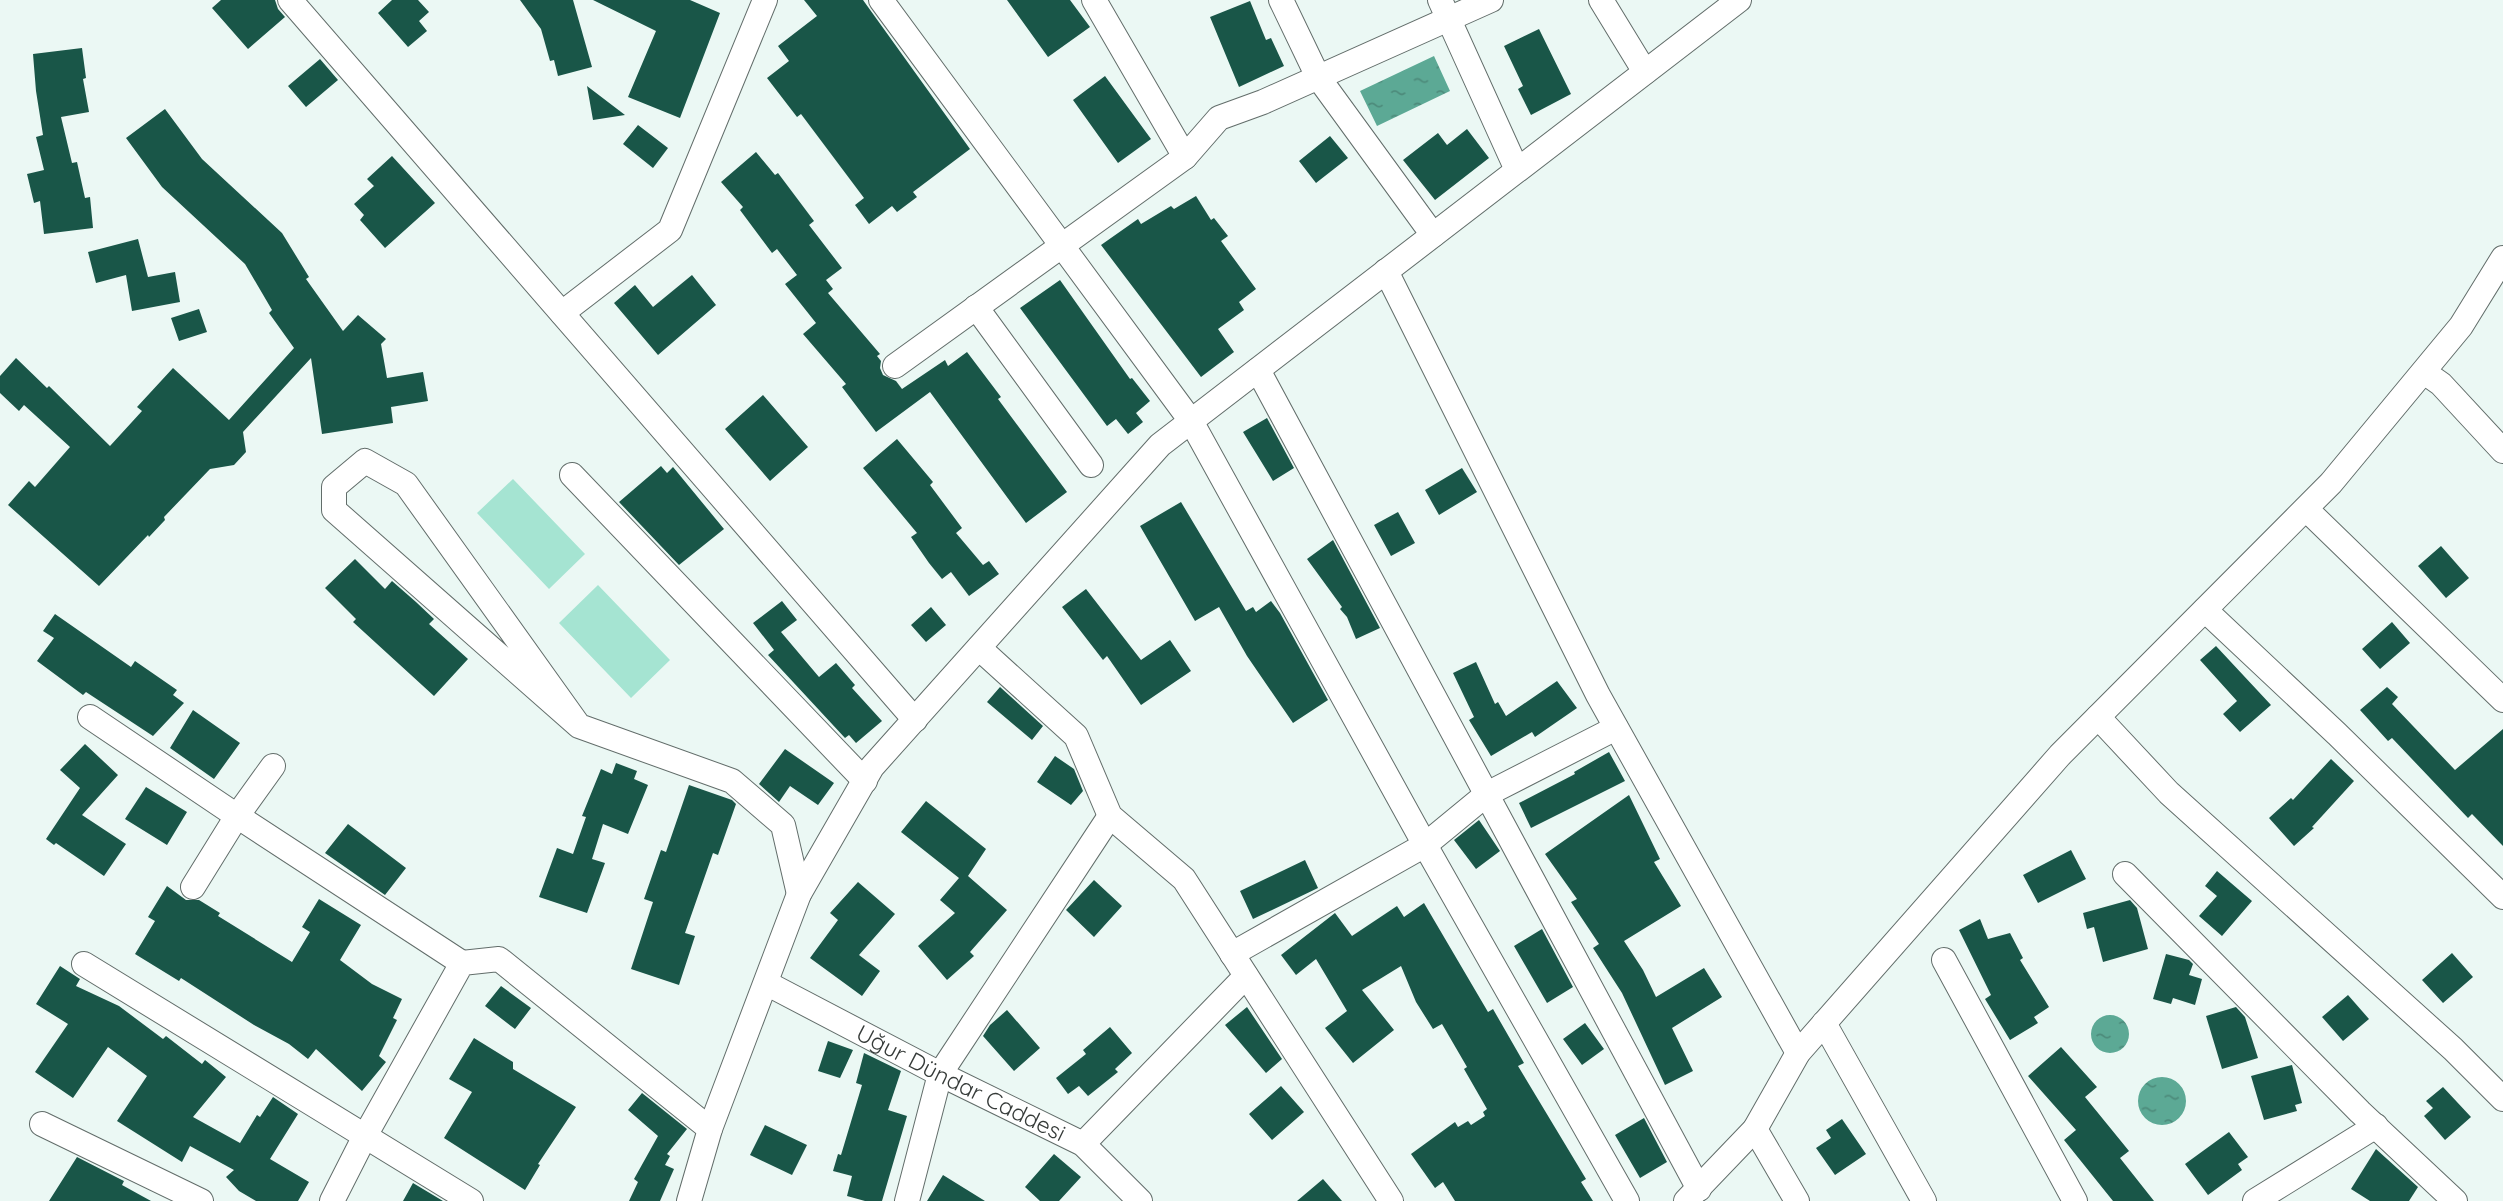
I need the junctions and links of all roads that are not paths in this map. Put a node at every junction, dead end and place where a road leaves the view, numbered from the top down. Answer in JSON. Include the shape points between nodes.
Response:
{"nodes":[{"id":1,"x":290,"y":0,"type":"edge"},
{"id":2,"x":765,"y":0,"type":"edge"},
{"id":3,"x":881,"y":0,"type":"edge"},
{"id":4,"x":1094,"y":0,"type":"edge"},
{"id":5,"x":1281,"y":0,"type":"edge"},
{"id":6,"x":1491,"y":0,"type":"edge"},
{"id":7,"x":1601,"y":0,"type":"edge"},
{"id":8,"x":1739,"y":0,"type":"edge"},
{"id":9,"x":1444,"y":10,"type":"edge"},
{"id":10,"x":1645,"y":72,"type":"junction"},
{"id":11,"x":1318,"y":77,"type":"junction"},
{"id":12,"x":1185,"y":158,"type":"junction"},
{"id":13,"x":1517,"y":170,"type":"junction"},
{"id":14,"x":1433,"y":235,"type":"junction"},
{"id":15,"x":1062,"y":246,"type":"junction"},
{"id":16,"x":2503,"y":258,"type":"edge"},
{"id":17,"x":1386,"y":271,"type":"junction"},
{"id":18,"x":976,"y":307,"type":"junction"},
{"id":19,"x":562,"y":313,"type":"junction"},
{"id":20,"x":895,"y":366,"type":"dead end"},
{"id":21,"x":1258,"y":370,"type":"junction"},
{"id":22,"x":2424,"y":372,"type":"junction"},
{"id":23,"x":1191,"y":421,"type":"junction"},
{"id":24,"x":2503,"y":451,"type":"edge"},
{"id":25,"x":1091,"y":465,"type":"dead end"},
{"id":26,"x":572,"y":475,"type":"dead end"},
{"id":27,"x":2306,"y":509,"type":"junction"},
{"id":28,"x":2205,"y":610,"type":"junction"},
{"id":29,"x":979,"y":648,"type":"junction"},
{"id":30,"x":2503,"y":700,"type":"edge"},
{"id":31,"x":90,"y":717,"type":"dead end"},
{"id":32,"x":2098,"y":717,"type":"junction"},
{"id":33,"x":915,"y":720,"type":"junction"},
{"id":34,"x":579,"y":726,"type":"junction"},
{"id":35,"x":1616,"y":728,"type":"junction"},
{"id":36,"x":273,"y":766,"type":"dead end"},
{"id":37,"x":864,"y":781,"type":"junction"},
{"id":38,"x":1487,"y":794,"type":"junction"},
{"id":39,"x":237,"y":816,"type":"junction"},
{"id":40,"x":1110,"y":816,"type":"junction"},
{"id":41,"x":1425,"y":845,"type":"junction"},
{"id":42,"x":2125,"y":874,"type":"dead end"},
{"id":43,"x":192,"y":887,"type":"dead end"},
{"id":44,"x":799,"y":894,"type":"junction"},
{"id":45,"x":2503,"y":897,"type":"edge"},
{"id":46,"x":1232,"y":954,"type":"junction"},
{"id":47,"x":1944,"y":960,"type":"dead end"},
{"id":48,"x":461,"y":963,"type":"junction"},
{"id":49,"x":83,"y":964,"type":"dead end"},
{"id":50,"x":1246,"y":976,"type":"junction"},
{"id":51,"x":766,"y":983,"type":"junction"},
{"id":52,"x":1824,"y":1023,"type":"junction"},
{"id":53,"x":1798,"y":1053,"type":"junction"},
{"id":54,"x":940,"y":1074,"type":"junction"},
{"id":55,"x":2503,"y":1099,"type":"edge"},
{"id":56,"x":42,"y":1124,"type":"dead end"},
{"id":57,"x":2376,"y":1126,"type":"junction"},
{"id":58,"x":710,"y":1129,"type":"junction"},
{"id":59,"x":1755,"y":1129,"type":"junction"},
{"id":60,"x":365,"y":1136,"type":"junction"},
{"id":61,"x":1083,"y":1144,"type":"junction"},
{"id":62,"x":1692,"y":1195,"type":"edge"},
{"id":63,"x":201,"y":1201,"type":"edge"},
{"id":64,"x":332,"y":1201,"type":"edge"},
{"id":65,"x":471,"y":1201,"type":"edge"},
{"id":66,"x":689,"y":1201,"type":"edge"},
{"id":67,"x":907,"y":1201,"type":"edge"},
{"id":68,"x":1140,"y":1201,"type":"edge"},
{"id":69,"x":1391,"y":1201,"type":"edge"},
{"id":70,"x":1627,"y":1201,"type":"edge"},
{"id":71,"x":1797,"y":1201,"type":"edge"},
{"id":72,"x":1924,"y":1201,"type":"edge"},
{"id":73,"x":2075,"y":1201,"type":"edge"},
{"id":74,"x":2255,"y":1201,"type":"edge"},
{"id":75,"x":2455,"y":1201,"type":"edge"}],
"edges":[{"from":1,"to":19,"type":"street"},
{"from":2,"to":19,"type":"street","via":[[670,230]]},
{"from":3,"to":15,"type":"street"},
{"from":4,"to":12,"type":"street"},
{"from":5,"to":11,"type":"street"},
{"from":6,"to":9,"type":"street"},
{"from":7,"to":10,"type":"street"},
{"from":8,"to":10,"type":"street"},
{"from":9,"to":11,"type":"street"},
{"from":9,"to":13,"type":"street"},
{"from":10,"to":13,"type":"street"},
{"from":11,"to":12,"type":"street","via":[[1219,117]]},
{"from":11,"to":14,"type":"street"},
{"from":12,"to":15,"type":"street"},
{"from":13,"to":14,"type":"street"},
{"from":14,"to":17,"type":"street"},
{"from":15,"to":18,"type":"street"},
{"from":15,"to":23,"type":"street"},
{"from":16,"to":22,"type":"street","via":[[2461,326]]},
{"from":17,"to":21,"type":"street"},
{"from":17,"to":35,"type":"street"},
{"from":18,"to":20,"type":"street"},
{"from":18,"to":25,"type":"street"},
{"from":19,"to":33,"type":"street"},
{"from":21,"to":23,"type":"street"},
{"from":21,"to":38,"type":"street"},
{"from":22,"to":24,"type":"street","via":[[2441,384]]},
{"from":22,"to":27,"type":"street"},
{"from":23,"to":29,"type":"street","via":[[1160,445]]},
{"from":23,"to":41,"type":"street"},
{"from":26,"to":37,"type":"street"},
{"from":27,"to":28,"type":"street"},
{"from":27,"to":30,"type":"street"},
{"from":28,"to":32,"type":"street"},
{"from":28,"to":45,"type":"street"},
{"from":29,"to":33,"type":"street"},
{"from":29,"to":40,"type":"street","via":[[1076,736]]},
{"from":31,"to":39,"type":"street"},
{"from":32,"to":52,"type":"street"},
{"from":32,"to":55,"type":"street","via":[[2169,793]]},
{"from":33,"to":37,"type":"street"},
{"from":34,"to":34,"type":"street","via":[[406,484],[365,461],[334,487],[334,510]]},
{"from":34,"to":44,"type":"street","via":[[732,781],[783,825]]},
{"from":35,"to":38,"type":"street"},
{"from":35,"to":53,"type":"street"},
{"from":36,"to":39,"type":"street"},
{"from":37,"to":44,"type":"street"},
{"from":38,"to":41,"type":"street"},
{"from":38,"to":62,"type":"street"},
{"from":39,"to":43,"type":"street"},
{"from":39,"to":48,"type":"street"},
{"from":40,"to":46,"type":"street","via":[[1184,879]]},
{"from":40,"to":54,"type":"street"},
{"from":41,"to":46,"type":"street"},
{"from":41,"to":70,"type":"street"},
{"from":42,"to":57,"type":"street"},
{"from":44,"to":51,"type":"street"},
{"from":46,"to":50,"type":"street"},
{"from":47,"to":73,"type":"street"},
{"from":48,"to":58,"type":"street","via":[[499,959]]},
{"from":48,"to":60,"type":"street"},
{"from":49,"to":60,"type":"street"},
{"from":50,"to":61,"type":"street"},
{"from":50,"to":69,"type":"street"},
{"from":51,"to":54,"type":"street","name":"Uğur Dündar Caddesi"},
{"from":51,"to":58,"type":"street"},
{"from":52,"to":53,"type":"street"},
{"from":52,"to":72,"type":"street"},
{"from":53,"to":59,"type":"street"},
{"from":54,"to":61,"type":"street","name":"Uğur Dündar Caddesi"},
{"from":54,"to":67,"type":"street"},
{"from":56,"to":63,"type":"street"},
{"from":57,"to":74,"type":"street"},
{"from":57,"to":75,"type":"street"},
{"from":58,"to":66,"type":"street"},
{"from":59,"to":62,"type":"street"},
{"from":59,"to":71,"type":"street"},
{"from":60,"to":64,"type":"street"},
{"from":60,"to":65,"type":"street"},
{"from":61,"to":68,"type":"street","name":"Uğur Dündar Caddesi"}]}
